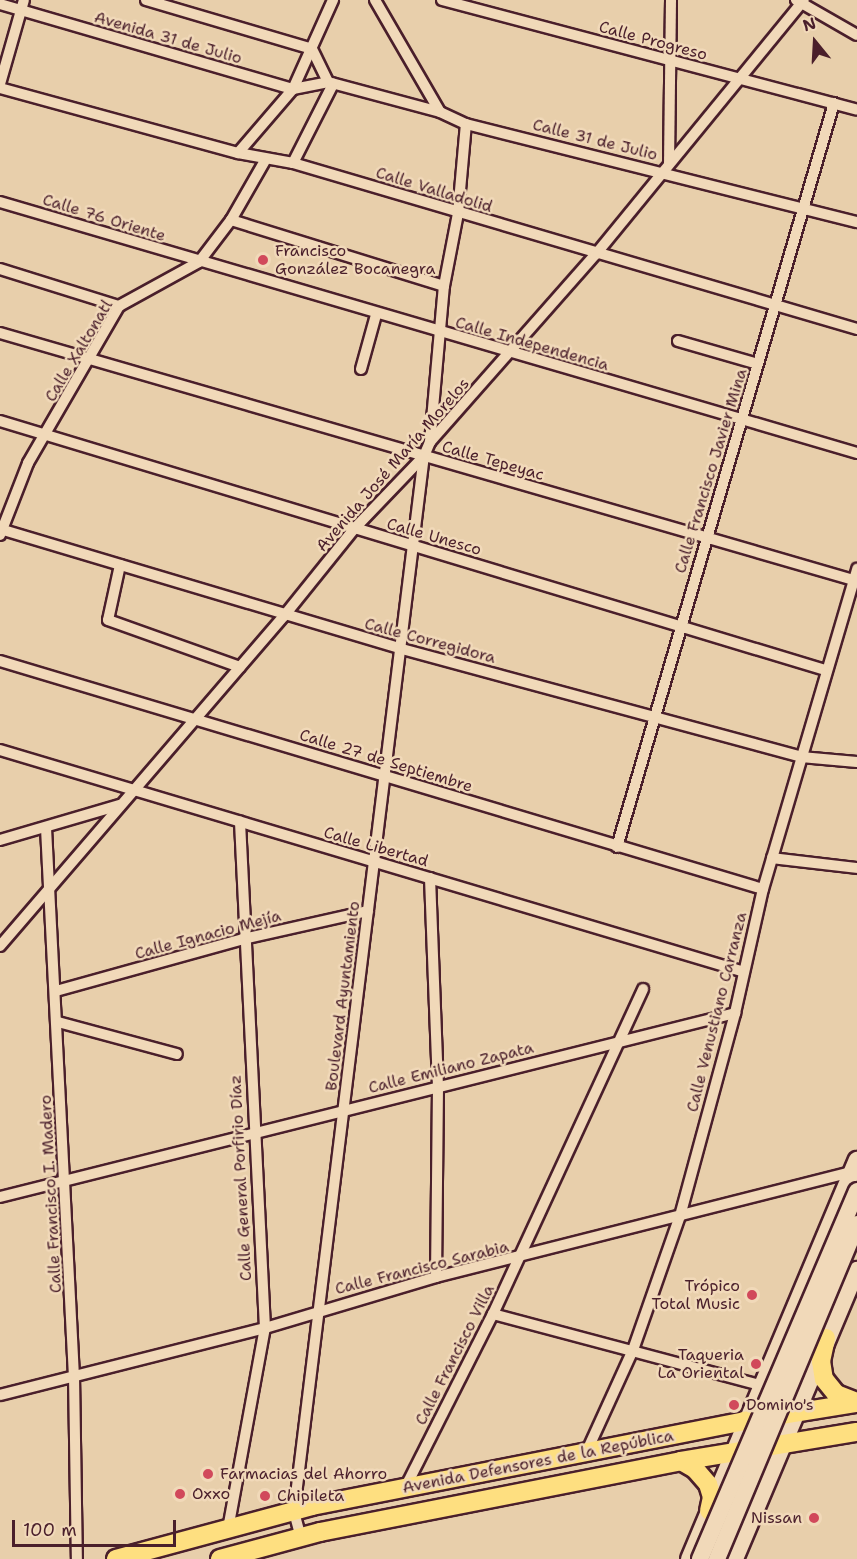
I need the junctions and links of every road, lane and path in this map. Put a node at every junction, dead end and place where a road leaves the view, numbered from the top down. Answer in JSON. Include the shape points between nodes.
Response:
{"nodes":[{"id":1,"x":146,"y":0,"type":"edge"},
{"id":2,"x":333,"y":0,"type":"edge"},
{"id":3,"x":375,"y":0,"type":"edge"},
{"id":4,"x":442,"y":0,"type":"edge"},
{"id":5,"x":671,"y":0,"type":"edge"},
{"id":6,"x":800,"y":1,"type":"edge"},
{"id":7,"x":0,"y":4,"type":"edge"},
{"id":8,"x":22,"y":5,"type":"edge"},
{"id":9,"x":857,"y":35,"type":"edge"},
{"id":10,"x":312,"y":49,"type":"junction"},
{"id":11,"x":671,"y":60,"type":"junction"},
{"id":12,"x":737,"y":79,"type":"junction"},
{"id":13,"x":331,"y":83,"type":"junction"},
{"id":14,"x":0,"y":86,"type":"edge"},
{"id":15,"x":293,"y":89,"type":"junction"},
{"id":16,"x":834,"y":103,"type":"junction"},
{"id":17,"x":857,"y":110,"type":"edge"},
{"id":18,"x":440,"y":112,"type":"junction"},
{"id":19,"x":466,"y":124,"type":"junction"},
{"id":20,"x":238,"y":153,"type":"junction"},
{"id":21,"x":266,"y":159,"type":"junction"},
{"id":22,"x":294,"y":163,"type":"junction"},
{"id":23,"x":667,"y":168,"type":"junction"},
{"id":24,"x":0,"y":202,"type":"edge"},
{"id":25,"x":803,"y":208,"type":"junction"},
{"id":26,"x":458,"y":213,"type":"junction"},
{"id":27,"x":231,"y":220,"type":"junction"},
{"id":28,"x":857,"y":222,"type":"edge"},
{"id":29,"x":596,"y":254,"type":"junction"},
{"id":30,"x":199,"y":262,"type":"junction"},
{"id":31,"x":0,"y":269,"type":"edge"},
{"id":32,"x":444,"y":286,"type":"junction"},
{"id":33,"x":775,"y":304,"type":"junction"},
{"id":34,"x":119,"y":306,"type":"junction"},
{"id":35,"x":376,"y":315,"type":"junction"},
{"id":36,"x":857,"y":328,"type":"edge"},
{"id":37,"x":0,"y":333,"type":"edge"},
{"id":38,"x":440,"y":333,"type":"junction"},
{"id":39,"x":678,"y":340,"type":"dead end"},
{"id":40,"x":511,"y":354,"type":"junction"},
{"id":41,"x":91,"y":359,"type":"junction"},
{"id":42,"x":758,"y":364,"type":"junction"},
{"id":43,"x":361,"y":369,"type":"dead end"},
{"id":44,"x":743,"y":420,"type":"junction"},
{"id":45,"x":0,"y":421,"type":"edge"},
{"id":46,"x":47,"y":434,"type":"junction"},
{"id":47,"x":430,"y":442,"type":"junction"},
{"id":48,"x":857,"y":453,"type":"edge"},
{"id":49,"x":424,"y":456,"type":"junction"},
{"id":50,"x":354,"y":529,"type":"junction"},
{"id":51,"x":1,"y":532,"type":"edge"},
{"id":52,"x":706,"y":539,"type":"junction"},
{"id":53,"x":416,"y":547,"type":"junction"},
{"id":54,"x":120,"y":565,"type":"junction"},
{"id":55,"x":857,"y":568,"type":"edge"},
{"id":56,"x":855,"y":580,"type":"edge"},
{"id":57,"x":284,"y":616,"type":"junction"},
{"id":58,"x":680,"y":625,"type":"junction"},
{"id":59,"x":402,"y":649,"type":"junction"},
{"id":60,"x":0,"y":661,"type":"edge"},
{"id":61,"x":240,"y":667,"type":"junction"},
{"id":62,"x":825,"y":670,"type":"junction"},
{"id":63,"x":654,"y":717,"type":"junction"},
{"id":64,"x":196,"y":718,"type":"junction"},
{"id":65,"x":0,"y":750,"type":"edge"},
{"id":66,"x":801,"y":757,"type":"junction"},
{"id":67,"x":857,"y":762,"type":"edge"},
{"id":68,"x":385,"y":778,"type":"junction"},
{"id":69,"x":132,"y":790,"type":"junction"},
{"id":70,"x":120,"y":805,"type":"junction"},
{"id":71,"x":240,"y":822,"type":"junction"},
{"id":72,"x":46,"y":828,"type":"junction"},
{"id":73,"x":0,"y":840,"type":"edge"},
{"id":74,"x":617,"y":847,"type":"junction"},
{"id":75,"x":772,"y":858,"type":"junction"},
{"id":76,"x":374,"y":863,"type":"junction"},
{"id":77,"x":857,"y":867,"type":"edge"},
{"id":78,"x":430,"y":878,"type":"junction"},
{"id":79,"x":52,"y":887,"type":"junction"},
{"id":80,"x":763,"y":889,"type":"junction"},
{"id":81,"x":368,"y":911,"type":"junction"},
{"id":82,"x":243,"y":939,"type":"junction"},
{"id":83,"x":0,"y":946,"type":"edge"},
{"id":84,"x":744,"y":972,"type":"junction"},
{"id":85,"x":643,"y":989,"type":"dead end"},
{"id":86,"x":56,"y":991,"type":"junction"},
{"id":87,"x":735,"y":1013,"type":"junction"},
{"id":88,"x":58,"y":1022,"type":"junction"},
{"id":89,"x":622,"y":1040,"type":"junction"},
{"id":90,"x":177,"y":1054,"type":"dead end"},
{"id":91,"x":438,"y":1087,"type":"junction"},
{"id":92,"x":344,"y":1111,"type":"junction"},
{"id":93,"x":252,"y":1136,"type":"junction"},
{"id":94,"x":854,"y":1166,"type":"edge"},
{"id":95,"x":65,"y":1181,"type":"junction"},
{"id":96,"x":857,"y":1191,"type":"edge"},
{"id":97,"x":0,"y":1197,"type":"edge"},
{"id":98,"x":680,"y":1216,"type":"junction"},
{"id":99,"x":857,"y":1224,"type":"edge"},
{"id":100,"x":519,"y":1259,"type":"junction"},
{"id":101,"x":857,"y":1270,"type":"edge"},
{"id":102,"x":808,"y":1276,"type":"junction"},
{"id":103,"x":436,"y":1277,"type":"junction"},
{"id":104,"x":847,"y":1294,"type":"junction"},
{"id":105,"x":321,"y":1310,"type":"junction"},
{"id":106,"x":493,"y":1314,"type":"junction"},
{"id":107,"x":265,"y":1328,"type":"junction"},
{"id":108,"x":826,"y":1338,"type":"junction"},
{"id":109,"x":633,"y":1350,"type":"junction"},
{"id":110,"x":74,"y":1376,"type":"junction"},
{"id":111,"x":760,"y":1385,"type":"junction"},
{"id":112,"x":0,"y":1395,"type":"edge"},
{"id":113,"x":857,"y":1402,"type":"edge"},
{"id":114,"x":795,"y":1415,"type":"junction"},
{"id":115,"x":744,"y":1421,"type":"junction"},
{"id":116,"x":857,"y":1432,"type":"edge"},
{"id":117,"x":782,"y":1446,"type":"junction"},
{"id":118,"x":585,"y":1454,"type":"junction"},
{"id":119,"x":732,"y":1455,"type":"junction"},
{"id":120,"x":681,"y":1461,"type":"junction"},
{"id":121,"x":405,"y":1488,"type":"junction"},
{"id":122,"x":294,"y":1511,"type":"junction"},
{"id":123,"x":709,"y":1511,"type":"junction"},
{"id":124,"x":228,"y":1529,"type":"junction"},
{"id":125,"x":701,"y":1530,"type":"junction"},
{"id":126,"x":301,"y":1538,"type":"junction"},
{"id":127,"x":744,"y":1539,"type":"junction"},
{"id":128,"x":77,"y":1559,"type":"edge"},
{"id":129,"x":116,"y":1559,"type":"edge"},
{"id":130,"x":220,"y":1559,"type":"edge"},
{"id":131,"x":689,"y":1559,"type":"edge"},
{"id":132,"x":700,"y":1559,"type":"edge"},
{"id":133,"x":717,"y":1559,"type":"edge"},
{"id":134,"x":735,"y":1559,"type":"edge"}],
"edges":[{"from":1,"to":10,"type":"street"},
{"from":2,"to":10,"type":"street"},
{"from":3,"to":18,"type":"street"},
{"from":4,"to":11,"type":"street","name":"Calle Progreso"},
{"from":5,"to":11,"type":"street"},
{"from":6,"to":9,"type":"street"},
{"from":6,"to":12,"type":"street","name":"Avenida José María Morelos"},
{"from":7,"to":8,"type":"street","name":"Avenida 31 de Julio"},
{"from":8,"to":14,"type":"street"},
{"from":8,"to":15,"type":"street","name":"Avenida 31 de Julio"},
{"from":10,"to":13,"type":"street"},
{"from":10,"to":15,"type":"street"},
{"from":11,"to":12,"type":"street","name":"Calle Progreso"},
{"from":11,"to":23,"type":"street"},
{"from":12,"to":16,"type":"street","name":"Calle Progreso"},
{"from":12,"to":23,"type":"street","name":"Avenida José María Morelos"},
{"from":13,"to":15,"type":"street","name":"Calle 31 de Julio"},
{"from":13,"to":18,"type":"street","name":"Calle 31 de Julio"},
{"from":13,"to":22,"type":"street"},
{"from":14,"to":20,"type":"street","name":"Calle Valladolid"},
{"from":15,"to":20,"type":"street"},
{"from":16,"to":17,"type":"street","name":"Calle Progreso"},
{"from":16,"to":25,"type":"street","name":"Calle Francisco Javier Mina"},
{"from":18,"to":19,"type":"street","name":"Calle 31 de Julio"},
{"from":19,"to":23,"type":"street","name":"Calle 31 de Julio"},
{"from":19,"to":26,"type":"street"},
{"from":20,"to":21,"type":"street","name":"Calle Valladolid"},
{"from":21,"to":22,"type":"street","name":"Calle Valladolid"},
{"from":21,"to":27,"type":"street","name":"Calle Xaltonatl"},
{"from":22,"to":26,"type":"street","name":"Calle Valladolid"},
{"from":23,"to":25,"type":"street","name":"Calle 31 de Julio"},
{"from":23,"to":29,"type":"street","name":"Avenida José María Morelos"},
{"from":24,"to":30,"type":"street","name":"Calle 76 Oriente"},
{"from":25,"to":28,"type":"street","name":"Calle 31 de Julio"},
{"from":25,"to":33,"type":"street","name":"Calle Francisco Javier Mina"},
{"from":26,"to":29,"type":"street","name":"Calle Valladolid"},
{"from":26,"to":32,"type":"street"},
{"from":27,"to":30,"type":"street","name":"Calle Xaltonatl"},
{"from":27,"to":32,"type":"street"},
{"from":29,"to":33,"type":"street","name":"Calle Valladolid"},
{"from":29,"to":40,"type":"street","name":"Avenida José María Morelos"},
{"from":30,"to":34,"type":"street","name":"Calle Xaltonatl"},
{"from":30,"to":35,"type":"street","name":"Calle Independencia"},
{"from":31,"to":34,"type":"street"},
{"from":32,"to":38,"type":"street"},
{"from":33,"to":36,"type":"street","name":"Calle Valladolid"},
{"from":33,"to":42,"type":"street","name":"Calle Francisco Javier Mina"},
{"from":34,"to":41,"type":"street","name":"Calle Xaltonatl"},
{"from":35,"to":38,"type":"street","name":"Calle Independencia"},
{"from":35,"to":43,"type":"street"},
{"from":37,"to":41,"type":"street","name":"Calle Tepeyac"},
{"from":38,"to":40,"type":"street","name":"Calle Independencia"},
{"from":38,"to":47,"type":"street"},
{"from":39,"to":42,"type":"street"},
{"from":40,"to":44,"type":"street","name":"Calle Independencia"},
{"from":40,"to":47,"type":"street","name":"Avenida José María Morelos"},
{"from":41,"to":46,"type":"street","name":"Calle Xaltonatl"},
{"from":41,"to":49,"type":"street","name":"Calle Tepeyac"},
{"from":42,"to":44,"type":"street","name":"Calle Francisco Javier Mina"},
{"from":44,"to":48,"type":"street","name":"Calle Independencia"},
{"from":44,"to":52,"type":"street","name":"Calle Francisco Javier Mina"},
{"from":45,"to":46,"type":"street","name":"Calle Unesco"},
{"from":46,"to":50,"type":"street","name":"Calle Unesco"},
{"from":46,"to":51,"type":"street","name":"Calle Xaltonatl","via":[[19,482]]},
{"from":47,"to":49,"type":"street","name":"Avenida José María Morelos"},
{"from":49,"to":50,"type":"street","name":"Avenida José María Morelos"},
{"from":49,"to":52,"type":"street","name":"Calle Tepeyac"},
{"from":49,"to":53,"type":"street","name":"Boulevard Ayuntamiento"},
{"from":50,"to":53,"type":"street","name":"Calle Unesco"},
{"from":50,"to":57,"type":"street","name":"Avenida José María Morelos"},
{"from":51,"to":54,"type":"street","name":"Calle Corregidora"},
{"from":52,"to":56,"type":"street","name":"Calle Tepeyac"},
{"from":52,"to":58,"type":"street","name":"Calle Francisco Javier Mina"},
{"from":53,"to":58,"type":"street","name":"Calle Unesco"},
{"from":53,"to":59,"type":"street","name":"Boulevard Ayuntamiento"},
{"from":54,"to":57,"type":"street","name":"Calle Corregidora"},
{"from":54,"to":61,"type":"street","via":[[108,620]]},
{"from":55,"to":56,"type":"street","name":"Calle Venustiano Carranza"},
{"from":56,"to":62,"type":"street","name":"Calle Venustiano Carranza"},
{"from":57,"to":59,"type":"street","name":"Calle Corregidora"},
{"from":57,"to":61,"type":"street","name":"Avenida José María Morelos"},
{"from":58,"to":62,"type":"street","name":"Calle Unesco"},
{"from":58,"to":63,"type":"street","name":"Calle Francisco Javier Mina"},
{"from":59,"to":63,"type":"street","name":"Calle Corregidora"},
{"from":59,"to":68,"type":"street","name":"Boulevard Ayuntamiento"},
{"from":60,"to":64,"type":"street","name":"Calle 27 de Septiembre"},
{"from":61,"to":64,"type":"street","name":"Avenida José María Morelos"},
{"from":62,"to":66,"type":"street","name":"Calle Venustiano Carranza"},
{"from":63,"to":66,"type":"street","name":"Calle Corregidora"},
{"from":63,"to":74,"type":"street","name":"Calle Francisco Javier Mina"},
{"from":64,"to":68,"type":"street","name":"Calle 27 de Septiembre"},
{"from":64,"to":69,"type":"street","name":"Avenida José María Morelos"},
{"from":65,"to":69,"type":"street","name":"Calle Libertad"},
{"from":66,"to":67,"type":"street","name":"Calle Corregidora"},
{"from":66,"to":75,"type":"street","name":"Calle Venustiano Carranza"},
{"from":68,"to":74,"type":"street","name":"Calle 27 de Septiembre"},
{"from":68,"to":76,"type":"street","name":"Boulevard Ayuntamiento"},
{"from":69,"to":70,"type":"street","name":"Avenida José María Morelos"},
{"from":69,"to":71,"type":"street","name":"Calle Libertad"},
{"from":70,"to":72,"type":"street"},
{"from":70,"to":79,"type":"street","name":"Avenida José María Morelos"},
{"from":71,"to":76,"type":"street","name":"Calle Libertad"},
{"from":71,"to":82,"type":"street","name":"Calle General Porfirio Díaz"},
{"from":72,"to":73,"type":"street"},
{"from":72,"to":79,"type":"street","name":"Calle Francisco I. Madero"},
{"from":74,"to":80,"type":"street","name":"Calle 27 de Septiembre"},
{"from":75,"to":77,"type":"street"},
{"from":75,"to":80,"type":"street","name":"Calle Venustiano Carranza"},
{"from":76,"to":78,"type":"street","name":"Calle Libertad"},
{"from":76,"to":81,"type":"street","name":"Boulevard Ayuntamiento"},
{"from":78,"to":84,"type":"street","name":"Calle Libertad"},
{"from":78,"to":91,"type":"street"},
{"from":79,"to":83,"type":"street","name":"Avenida José María Morelos"},
{"from":79,"to":86,"type":"street","name":"Calle Francisco I. Madero"},
{"from":80,"to":84,"type":"street","name":"Calle Venustiano Carranza"},
{"from":81,"to":82,"type":"street","name":"Calle Ignacio Mejía"},
{"from":81,"to":92,"type":"street","name":"Boulevard Ayuntamiento"},
{"from":82,"to":86,"type":"street","name":"Calle Ignacio Mejía"},
{"from":82,"to":93,"type":"street","name":"Calle General Porfirio Díaz"},
{"from":84,"to":87,"type":"street","name":"Calle Venustiano Carranza"},
{"from":85,"to":89,"type":"street","name":"Calle Francisco Villa"},
{"from":86,"to":88,"type":"street","name":"Calle Francisco I. Madero"},
{"from":87,"to":89,"type":"street","name":"Calle Emiliano Zapata"},
{"from":87,"to":98,"type":"street","name":"Calle Venustiano Carranza"},
{"from":88,"to":90,"type":"street"},
{"from":88,"to":95,"type":"street","name":"Calle Francisco I. Madero"},
{"from":89,"to":91,"type":"street","name":"Calle Emiliano Zapata"},
{"from":89,"to":100,"type":"street","name":"Calle Francisco Villa"},
{"from":91,"to":92,"type":"street","name":"Calle Emiliano Zapata"},
{"from":91,"to":103,"type":"street"},
{"from":92,"to":93,"type":"street","name":"Calle Emiliano Zapata"},
{"from":92,"to":105,"type":"street","name":"Boulevard Ayuntamiento"},
{"from":93,"to":95,"type":"street","name":"Calle Emiliano Zapata"},
{"from":93,"to":107,"type":"street","name":"Calle General Porfirio Díaz"},
{"from":94,"to":98,"type":"street","name":"Calle Francisco Sarabia"},
{"from":94,"to":102,"type":"main road"},
{"from":95,"to":97,"type":"street","name":"Calle Emiliano Zapata"},
{"from":95,"to":110,"type":"street","name":"Calle Francisco I. Madero"},
{"from":96,"to":132,"type":"main road","bridge":true},
{"from":98,"to":100,"type":"street","name":"Calle Francisco Sarabia"},
{"from":98,"to":109,"type":"street","name":"Calle Venustiano Carranza"},
{"from":99,"to":133,"type":"main road","bridge":true},
{"from":100,"to":103,"type":"street","name":"Calle Francisco Sarabia"},
{"from":100,"to":106,"type":"street","name":"Calle Francisco Villa"},
{"from":101,"to":104,"type":"main road"},
{"from":102,"to":104,"type":"main road","via":[[811,1294],[822,1306],[831,1306]]},
{"from":102,"to":111,"type":"main road"},
{"from":103,"to":105,"type":"street","name":"Calle Francisco Sarabia"},
{"from":104,"to":108,"type":"main road"},
{"from":105,"to":107,"type":"street","name":"Calle Francisco Sarabia"},
{"from":105,"to":122,"type":"street","name":"Boulevard Ayuntamiento"},
{"from":106,"to":109,"type":"street"},
{"from":106,"to":121,"type":"street","name":"Calle Francisco Villa"},
{"from":107,"to":110,"type":"street","name":"Calle Francisco Sarabia"},
{"from":107,"to":124,"type":"street","name":"Calle General Porfirio Díaz"},
{"from":108,"to":113,"type":"main road","via":[[821,1361],[824,1379],[836,1394]]},
{"from":108,"to":114,"type":"main road"},
{"from":109,"to":111,"type":"street"},
{"from":109,"to":118,"type":"street","name":"Calle Venustiano Carranza"},
{"from":110,"to":112,"type":"street","name":"Calle Francisco Sarabia"},
{"from":110,"to":128,"type":"street","name":"Calle Francisco I. Madero"},
{"from":111,"to":115,"type":"main road"},
{"from":113,"to":114,"type":"main road","name":"Avenida Defensores de la República"},
{"from":114,"to":115,"type":"main road","name":"Avenida Defensores de la República"},
{"from":114,"to":117,"type":"main road"},
{"from":115,"to":118,"type":"main road","name":"Avenida Defensores de la República"},
{"from":115,"to":119,"type":"main road"},
{"from":116,"to":117,"type":"main road","name":"Avenida Defensores de la República"},
{"from":117,"to":119,"type":"main road","name":"Avenida Defensores de la República"},
{"from":117,"to":127,"type":"main road"},
{"from":118,"to":121,"type":"main road","name":"Avenida Defensores de la República"},
{"from":119,"to":120,"type":"main road","name":"Avenida Defensores de la República"},
{"from":119,"to":123,"type":"main road"},
{"from":120,"to":123,"type":"main road","via":[[706,1480],[712,1497]]},
{"from":120,"to":126,"type":"main road","name":"Avenida Defensores de la República"},
{"from":121,"to":122,"type":"main road","name":"Avenida Defensores de la República"},
{"from":122,"to":124,"type":"main road","name":"Avenida Defensores de la República"},
{"from":122,"to":126,"type":"street","name":"Boulevard Ayuntamiento"},
{"from":123,"to":125,"type":"main road"},
{"from":124,"to":129,"type":"main road","name":"Avenida Defensores de la República"},
{"from":125,"to":127,"type":"main road","via":[[729,1523]]},
{"from":125,"to":131,"type":"main road"},
{"from":126,"to":130,"type":"main road","name":"Avenida Defensores de la República"},
{"from":127,"to":134,"type":"main road"}]}
